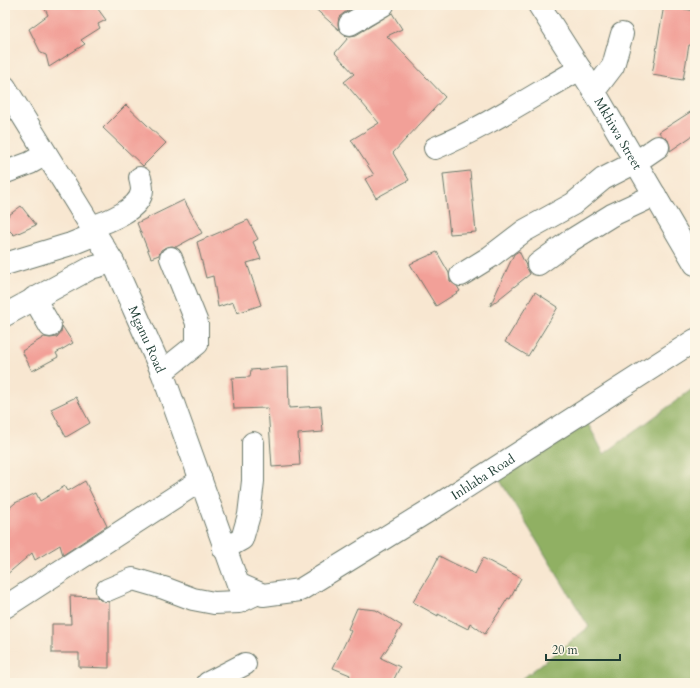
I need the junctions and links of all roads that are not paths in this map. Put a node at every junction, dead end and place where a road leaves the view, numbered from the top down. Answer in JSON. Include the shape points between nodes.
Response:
{"nodes":[{"id":1,"x":383,"y":5,"type":"edge"},
{"id":2,"x":540,"y":5,"type":"edge"},
{"id":3,"x":350,"y":24,"type":"dead end"},
{"id":4,"x":622,"y":34,"type":"dead end"},
{"id":5,"x":580,"y":69,"type":"junction"},
{"id":6,"x":5,"y":88,"type":"edge"},
{"id":7,"x":594,"y":91,"type":"junction"},
{"id":8,"x":658,"y":146,"type":"dead end"},
{"id":9,"x":435,"y":148,"type":"dead end"},
{"id":10,"x":46,"y":154,"type":"junction"},
{"id":11,"x":636,"y":162,"type":"junction"},
{"id":12,"x":6,"y":172,"type":"dead end"},
{"id":13,"x":140,"y":178,"type":"dead end"},
{"id":14,"x":655,"y":195,"type":"junction"},
{"id":15,"x":93,"y":230,"type":"junction"},
{"id":16,"x":693,"y":254,"type":"edge"},
{"id":17,"x":171,"y":258,"type":"dead end"},
{"id":18,"x":113,"y":262,"type":"junction"},
{"id":19,"x":5,"y":264,"type":"edge"},
{"id":20,"x":538,"y":264,"type":"dead end"},
{"id":21,"x":461,"y":275,"type":"dead end"},
{"id":22,"x":34,"y":298,"type":"junction"},
{"id":23,"x":5,"y":315,"type":"edge"},
{"id":24,"x":50,"y":326,"type":"dead end"},
{"id":25,"x":695,"y":340,"type":"edge"},
{"id":26,"x":162,"y":372,"type":"junction"},
{"id":27,"x":253,"y":443,"type":"dead end"},
{"id":28,"x":201,"y":480,"type":"junction"},
{"id":29,"x":224,"y":549,"type":"junction"},
{"id":30,"x":107,"y":590,"type":"dead end"},
{"id":31,"x":260,"y":594,"type":"junction"},
{"id":32,"x":5,"y":607,"type":"edge"},
{"id":33,"x":245,"y":664,"type":"dead end"},
{"id":34,"x":208,"y":683,"type":"edge"}],
"edges":[{"from":1,"to":3,"type":"street"},
{"from":2,"to":5,"type":"street","name":"Mkhiwa Street"},
{"from":4,"to":7,"type":"street","via":[[613,66]]},
{"from":5,"to":7,"type":"street","name":"Mkhiwa Street"},
{"from":5,"to":9,"type":"street","via":[[507,112]]},
{"from":6,"to":10,"type":"street","name":"Mganu Road"},
{"from":7,"to":11,"type":"street","name":"Mkhiwa Street"},
{"from":8,"to":11,"type":"street"},
{"from":10,"to":12,"type":"street"},
{"from":10,"to":15,"type":"street","name":"Mganu Road"},
{"from":11,"to":14,"type":"street","name":"Mkhiwa Street"},
{"from":11,"to":21,"type":"street","via":[[603,179],[573,204],[524,231]]},
{"from":13,"to":15,"type":"street","via":[[142,191],[137,203]]},
{"from":14,"to":16,"type":"street","name":"Mkhiwa Street"},
{"from":14,"to":20,"type":"street","via":[[612,215]]},
{"from":15,"to":18,"type":"street","name":"Mganu Road"},
{"from":15,"to":19,"type":"street","via":[[52,250]]},
{"from":17,"to":26,"type":"street","via":[[197,323],[197,344]]},
{"from":18,"to":22,"type":"street","via":[[91,268]]},
{"from":18,"to":26,"type":"street","name":"Mganu Road"},
{"from":22,"to":23,"type":"street"},
{"from":22,"to":24,"type":"street"},
{"from":25,"to":31,"type":"street","name":"Inhlaba Road","via":[[300,590]]},
{"from":26,"to":28,"type":"street","name":"Mganu Road"},
{"from":27,"to":29,"type":"street","via":[[253,481],[249,515],[242,539]]},
{"from":28,"to":29,"type":"street","name":"Mganu Road"},
{"from":28,"to":32,"type":"street"},
{"from":29,"to":31,"type":"street","name":"Mganu Road","via":[[238,584]]},
{"from":30,"to":31,"type":"street","via":[[133,579],[193,599],[214,603],[239,602]]},
{"from":33,"to":34,"type":"street"}]}
